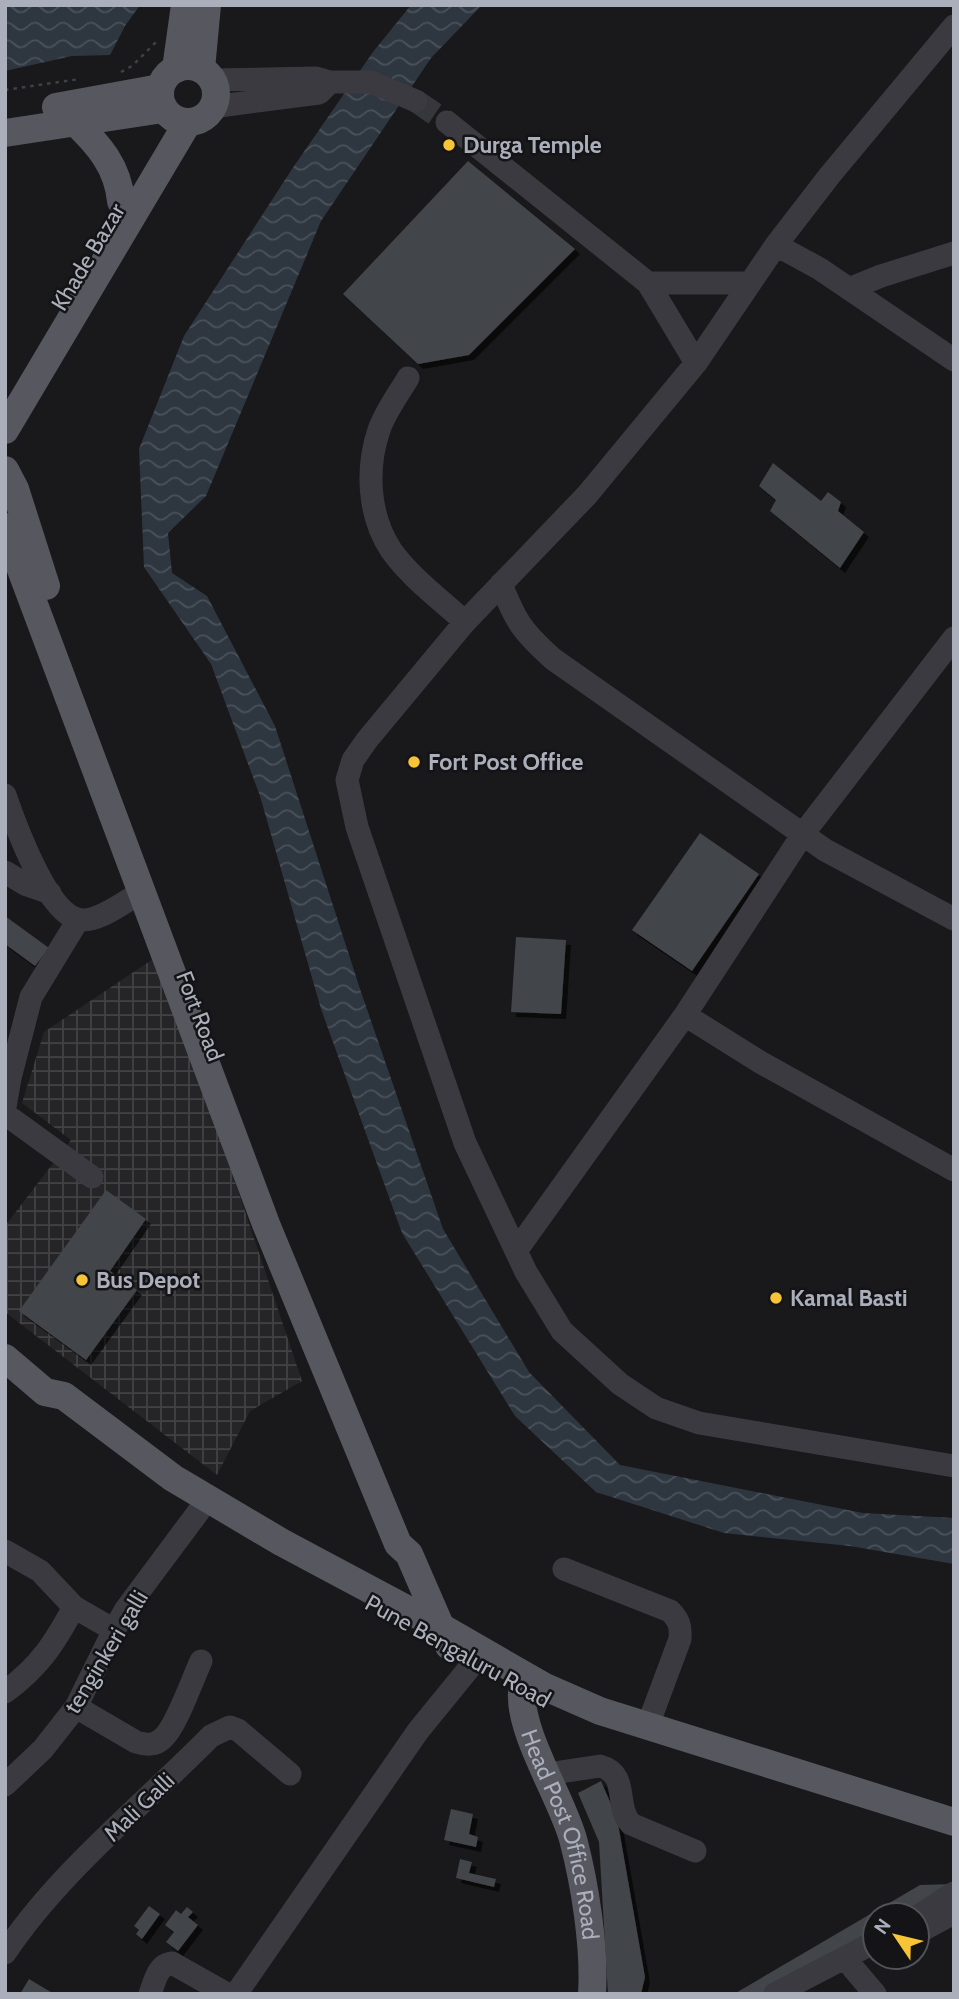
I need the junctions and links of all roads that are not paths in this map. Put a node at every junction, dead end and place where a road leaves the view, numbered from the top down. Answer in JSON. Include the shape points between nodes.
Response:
{"nodes":[{"id":1,"x":185,"y":5,"type":"edge"},
{"id":2,"x":207,"y":5,"type":"edge"},
{"id":3,"x":953,"y":27,"type":"edge"},
{"id":4,"x":186,"y":95,"type":"junction"},
{"id":5,"x":411,"y":98,"type":"tunnel mouth"},
{"id":6,"x":5,"y":115,"type":"edge"},
{"id":7,"x":75,"y":122,"type":"junction"},
{"id":8,"x":447,"y":122,"type":"tunnel mouth"},
{"id":9,"x":5,"y":133,"type":"edge"},
{"id":10,"x":121,"y":201,"type":"junction"},
{"id":11,"x":776,"y":245,"type":"junction"},
{"id":12,"x":954,"y":253,"type":"edge"},
{"id":13,"x":648,"y":283,"type":"junction"},
{"id":14,"x":750,"y":283,"type":"junction"},
{"id":15,"x":849,"y":289,"type":"junction"},
{"id":16,"x":954,"y":359,"type":"edge"},
{"id":17,"x":696,"y":363,"type":"junction"},
{"id":18,"x":408,"y":379,"type":"dead end"},
{"id":19,"x":5,"y":397,"type":"edge"},
{"id":20,"x":5,"y":430,"type":"edge"},
{"id":21,"x":5,"y":470,"type":"edge"},
{"id":22,"x":5,"y":527,"type":"edge"},
{"id":23,"x":501,"y":584,"type":"junction"},
{"id":24,"x":465,"y":622,"type":"junction"},
{"id":25,"x":954,"y":638,"type":"edge"},
{"id":26,"x":5,"y":796,"type":"edge"},
{"id":27,"x":803,"y":834,"type":"junction"},
{"id":28,"x":5,"y":872,"type":"edge"},
{"id":29,"x":145,"y":889,"type":"junction"},
{"id":30,"x":50,"y":893,"type":"junction"},
{"id":31,"x":954,"y":919,"type":"edge"},
{"id":32,"x":78,"y":920,"type":"junction"},
{"id":33,"x":684,"y":1015,"type":"junction"},
{"id":34,"x":5,"y":1107,"type":"edge"},
{"id":35,"x":5,"y":1114,"type":"edge"},
{"id":36,"x":954,"y":1170,"type":"edge"},
{"id":37,"x":92,"y":1177,"type":"dead end"},
{"id":38,"x":516,"y":1251,"type":"junction"},
{"id":39,"x":5,"y":1358,"type":"edge"},
{"id":40,"x":45,"y":1392,"type":"junction"},
{"id":41,"x":953,"y":1463,"type":"edge"},
{"id":42,"x":199,"y":1511,"type":"junction"},
{"id":43,"x":5,"y":1551,"type":"edge"},
{"id":44,"x":564,"y":1569,"type":"dead end"},
{"id":45,"x":74,"y":1607,"type":"junction"},
{"id":46,"x":114,"y":1630,"type":"junction"},
{"id":47,"x":446,"y":1637,"type":"junction"},
{"id":48,"x":201,"y":1661,"type":"dead end"},
{"id":49,"x":475,"y":1661,"type":"junction"},
{"id":50,"x":524,"y":1685,"type":"junction"},
{"id":51,"x":5,"y":1692,"type":"edge"},
{"id":52,"x":76,"y":1707,"type":"junction"},
{"id":53,"x":649,"y":1725,"type":"junction"},
{"id":54,"x":290,"y":1774,"type":"dead end"},
{"id":55,"x":547,"y":1774,"type":"junction"},
{"id":56,"x":5,"y":1785,"type":"edge"},
{"id":57,"x":954,"y":1822,"type":"edge"},
{"id":58,"x":954,"y":1841,"type":"edge"},
{"id":59,"x":695,"y":1851,"type":"dead end"},
{"id":60,"x":954,"y":1894,"type":"edge"},
{"id":61,"x":931,"y":1908,"type":"edge"},
{"id":62,"x":954,"y":1913,"type":"edge"},
{"id":63,"x":931,"y":1925,"type":"edge"},
{"id":64,"x":861,"y":1948,"type":"edge"},
{"id":65,"x":5,"y":1953,"type":"edge"},
{"id":66,"x":861,"y":1964,"type":"edge"},
{"id":67,"x":853,"y":1968,"type":"junction"},
{"id":68,"x":150,"y":1994,"type":"edge"},
{"id":69,"x":227,"y":1994,"type":"edge"},
{"id":70,"x":236,"y":1994,"type":"edge"},
{"id":71,"x":592,"y":1994,"type":"edge"},
{"id":72,"x":775,"y":1994,"type":"edge"},
{"id":73,"x":804,"y":1994,"type":"edge"},
{"id":74,"x":875,"y":1994,"type":"edge"}],
"edges":[{"from":1,"to":4,"type":"main road"},
{"from":2,"to":4,"type":"main road"},
{"from":3,"to":11,"type":"street"},
{"from":4,"to":5,"type":"street","via":[[316,78],[371,82]]},
{"from":4,"to":6,"type":"main road"},
{"from":4,"to":7,"type":"main road"},
{"from":4,"to":10,"type":"main road","name":"Khade Bazar"},
{"from":4,"to":20,"type":"main road"},
{"from":7,"to":9,"type":"main road"},
{"from":7,"to":10,"type":"main road","via":[[110,162]]},
{"from":8,"to":13,"type":"street"},
{"from":10,"to":19,"type":"main road","name":"Khade Bazar"},
{"from":11,"to":14,"type":"street"},
{"from":11,"to":15,"type":"street"},
{"from":12,"to":15,"type":"street"},
{"from":13,"to":14,"type":"street"},
{"from":13,"to":17,"type":"street"},
{"from":14,"to":17,"type":"street"},
{"from":15,"to":16,"type":"street"},
{"from":17,"to":23,"type":"street","via":[[587,495]]},
{"from":18,"to":24,"type":"street","via":[[380,428],[372,454],[370,485],[376,514],[390,548]]},
{"from":21,"to":29,"type":"main road","name":"Fort Road"},
{"from":22,"to":29,"type":"main road","name":"Fort Road"},
{"from":23,"to":24,"type":"street"},
{"from":23,"to":27,"type":"street","via":[[525,634],[553,659]]},
{"from":24,"to":38,"type":"street","via":[[367,740],[353,760],[347,780],[357,827],[465,1143]]},
{"from":25,"to":27,"type":"street"},
{"from":26,"to":30,"type":"street","via":[[23,845]]},
{"from":27,"to":31,"type":"street"},
{"from":27,"to":33,"type":"street"},
{"from":28,"to":30,"type":"street"},
{"from":29,"to":32,"type":"street","via":[[114,909]]},
{"from":29,"to":47,"type":"main road","name":"Fort Road","via":[[299,1277],[413,1537],[410,1554]]},
{"from":30,"to":32,"type":"street"},
{"from":32,"to":34,"type":"street","via":[[31,997]]},
{"from":33,"to":36,"type":"street"},
{"from":33,"to":38,"type":"street"},
{"from":35,"to":37,"type":"street"},
{"from":38,"to":41,"type":"street","via":[[562,1331],[620,1384],[656,1408],[699,1423]]},
{"from":39,"to":40,"type":"main road"},
{"from":40,"to":42,"type":"main road","name":"Pune Bengaluru Road","via":[[54,1409]]},
{"from":40,"to":47,"type":"main road","via":[[64,1396],[173,1478]]},
{"from":42,"to":46,"type":"street","name":"tenginkeri galli"},
{"from":42,"to":47,"type":"main road","name":"Pune Bengaluru Road"},
{"from":43,"to":45,"type":"street","via":[[40,1571]]},
{"from":44,"to":53,"type":"street","via":[[670,1611],[678,1619],[680,1639]]},
{"from":45,"to":46,"type":"street"},
{"from":45,"to":51,"type":"street","via":[[51,1649]]},
{"from":46,"to":52,"type":"street","name":"tenginkeri galli"},
{"from":47,"to":49,"type":"main road","name":"Pune Bengaluru Road"},
{"from":47,"to":50,"type":"main road"},
{"from":48,"to":52,"type":"street","via":[[165,1737],[156,1743],[136,1742]]},
{"from":49,"to":50,"type":"main road","name":"Pune Bengaluru Road"},
{"from":49,"to":70,"type":"street","via":[[418,1731]]},
{"from":50,"to":53,"type":"main road"},
{"from":50,"to":55,"type":"main road","name":"Head Post Office Road","via":[[524,1717]]},
{"from":50,"to":58,"type":"main road","name":"Pune Bengaluru Road","via":[[644,1741]]},
{"from":52,"to":56,"type":"street","name":"tenginkeri galli","via":[[43,1749]]},
{"from":53,"to":57,"type":"main road"},
{"from":54,"to":65,"type":"street","name":"Mali Galli","via":[[238,1730],[230,1727],[211,1736],[90,1854],[24,1924]]},
{"from":55,"to":59,"type":"street","via":[[608,1768],[619,1782],[625,1817],[631,1824]]},
{"from":55,"to":71,"type":"main road","name":"Head Post Office Road","via":[[573,1837],[584,1891]]},
{"from":60,"to":61,"type":"street"},
{"from":62,"to":63,"type":"street"},
{"from":64,"to":72,"type":"street"},
{"from":66,"to":67,"type":"street"},
{"from":67,"to":73,"type":"street"},
{"from":67,"to":74,"type":"street"},
{"from":68,"to":69,"type":"street","via":[[159,1970],[173,1963]]}]}
